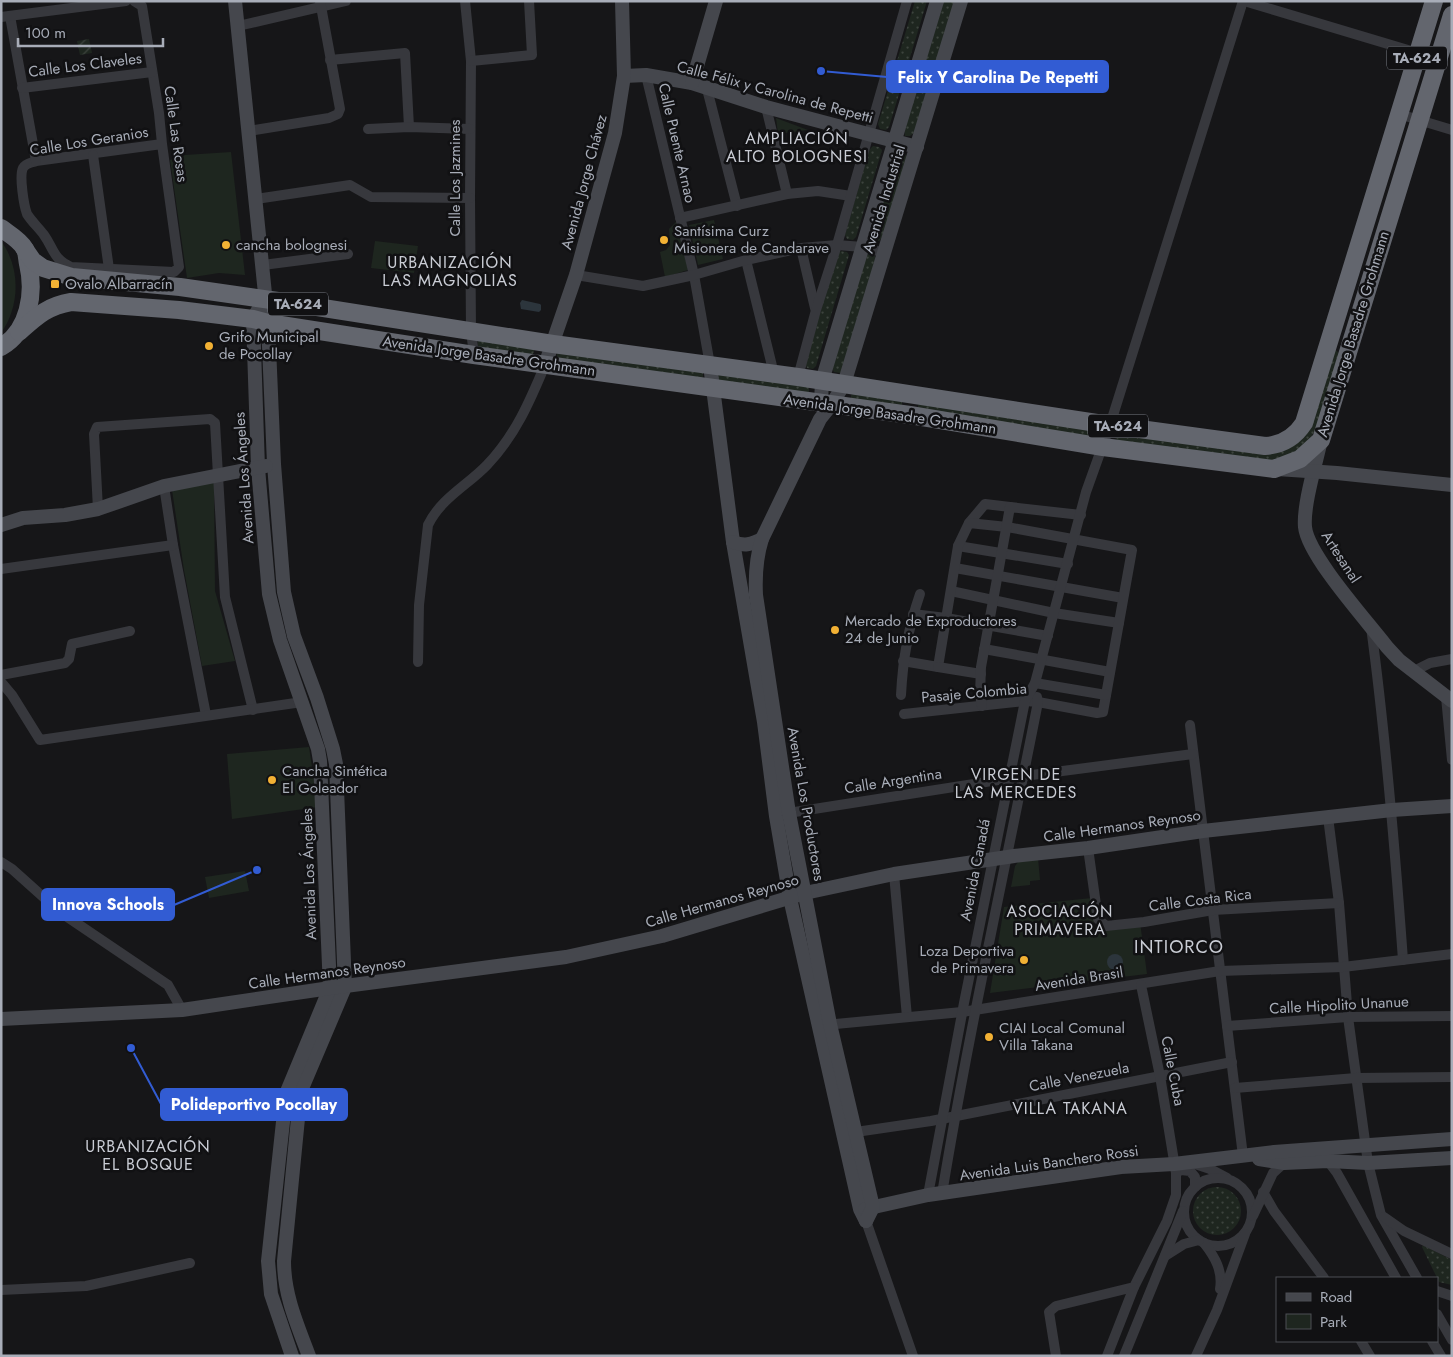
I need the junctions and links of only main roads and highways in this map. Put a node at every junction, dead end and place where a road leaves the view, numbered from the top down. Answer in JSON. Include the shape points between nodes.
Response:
{"nodes":[{"id":1,"x":1434,"y":1,"type":"edge"},
{"id":2,"x":1452,"y":15,"type":"edge"},
{"id":3,"x":1,"y":228,"type":"edge"},
{"id":4,"x":24,"y":248,"type":"junction"},
{"id":5,"x":177,"y":280,"type":"junction"},
{"id":6,"x":179,"y":310,"type":"junction"},
{"id":7,"x":8,"y":343,"type":"edge"},
{"id":8,"x":1328,"y":345,"type":"junction"},
{"id":9,"x":1348,"y":351,"type":"junction"},
{"id":10,"x":914,"y":396,"type":"junction"},
{"id":11,"x":910,"y":415,"type":"junction"}],
"edges":[{"from":1,"to":8,"type":"highway","name":"Avenida Jorge Basadre Grohmann","number":"TA-624"},
{"from":2,"to":9,"type":"highway","name":"Avenida Jorge Basadre Grohmann","number":"TA-624"},
{"from":3,"to":4,"type":"highway","name":"Avenida Jorge Basadre Grohmann"},
{"from":4,"to":5,"type":"highway","name":"Avenida Jorge Basadre Grohmann","number":"TA-624","via":[[43,268],[72,277]]},
{"from":4,"to":7,"type":"highway","via":[[30,270],[31,298]]},
{"from":5,"to":6,"type":"highway"},
{"from":5,"to":10,"type":"highway","name":"Avenida Jorge Basadre Grohmann","number":"TA-624","via":[[265,299]]},
{"from":6,"to":7,"type":"highway","name":"Avenida Jorge Basadre Grohmann","number":"TA-624","via":[[71,302],[42,312]]},
{"from":6,"to":11,"type":"highway","name":"Avenida Jorge Basadre Grohmann","number":"TA-624","via":[[474,355]]},
{"from":8,"to":9,"type":"highway"},
{"from":8,"to":10,"type":"highway","name":"Avenida Jorge Basadre Grohmann","number":"TA-624","via":[[1304,423],[1281,443],[1266,446]]},
{"from":9,"to":11,"type":"highway","name":"Avenida Jorge Basadre Grohmann","number":"TA-624","via":[[1321,440],[1300,459],[1274,469]]},
{"from":10,"to":11,"type":"highway"}]}
